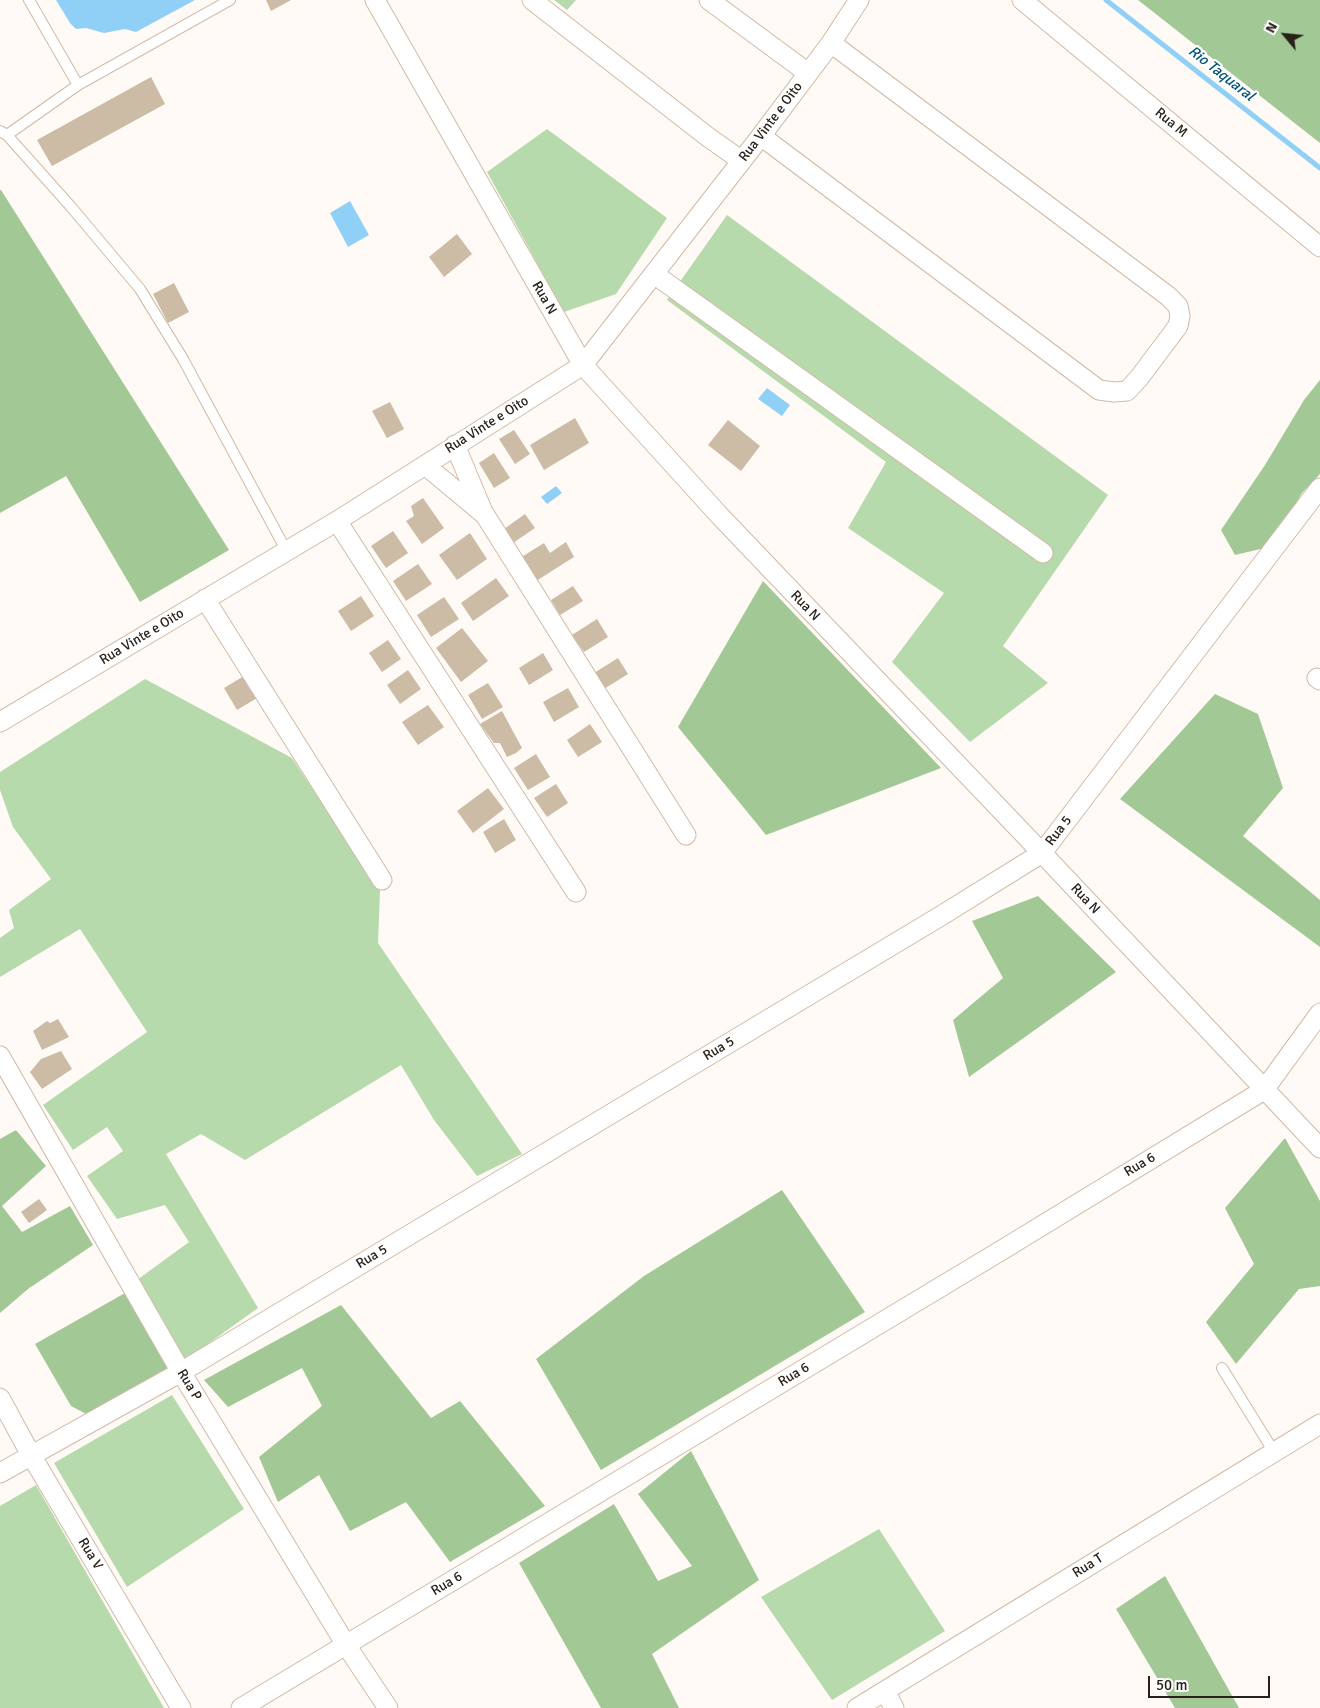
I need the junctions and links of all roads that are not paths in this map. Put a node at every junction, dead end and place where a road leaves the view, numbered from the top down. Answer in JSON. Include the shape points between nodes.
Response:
{"nodes":[{"id":1,"x":29,"y":0,"type":"edge"},
{"id":2,"x":230,"y":0,"type":"edge"},
{"id":3,"x":375,"y":0,"type":"edge"},
{"id":4,"x":532,"y":0,"type":"edge"},
{"id":5,"x":708,"y":0,"type":"edge"},
{"id":6,"x":859,"y":0,"type":"edge"},
{"id":7,"x":1022,"y":0,"type":"edge"},
{"id":8,"x":831,"y":42,"type":"junction"},
{"id":9,"x":808,"y":73,"type":"junction"},
{"id":10,"x":78,"y":85,"type":"junction"},
{"id":11,"x":4,"y":133,"type":"edge"},
{"id":12,"x":761,"y":136,"type":"junction"},
{"id":13,"x":742,"y":161,"type":"junction"},
{"id":14,"x":1320,"y":247,"type":"edge"},
{"id":15,"x":654,"y":274,"type":"junction"},
{"id":16,"x":583,"y":365,"type":"junction"},
{"id":17,"x":455,"y":445,"type":"junction"},
{"id":18,"x":425,"y":465,"type":"junction"},
{"id":19,"x":1320,"y":488,"type":"edge"},
{"id":20,"x":484,"y":515,"type":"junction"},
{"id":21,"x":336,"y":521,"type":"junction"},
{"id":22,"x":286,"y":550,"type":"junction"},
{"id":23,"x":1043,"y":553,"type":"dead end"},
{"id":24,"x":205,"y":599,"type":"junction"},
{"id":25,"x":0,"y":722,"type":"edge"},
{"id":26,"x":686,"y":835,"type":"dead end"},
{"id":27,"x":1042,"y":853,"type":"junction"},
{"id":28,"x":382,"y":880,"type":"dead end"},
{"id":29,"x":576,"y":892,"type":"dead end"},
{"id":30,"x":1320,"y":1013,"type":"edge"},
{"id":31,"x":0,"y":1056,"type":"edge"},
{"id":32,"x":1264,"y":1090,"type":"junction"},
{"id":33,"x":1320,"y":1148,"type":"edge"},
{"id":34,"x":1222,"y":1368,"type":"dead end"},
{"id":35,"x":181,"y":1372,"type":"junction"},
{"id":36,"x":0,"y":1398,"type":"edge"},
{"id":37,"x":1320,"y":1424,"type":"edge"},
{"id":38,"x":1274,"y":1452,"type":"junction"},
{"id":39,"x":31,"y":1456,"type":"junction"},
{"id":40,"x":0,"y":1473,"type":"edge"},
{"id":41,"x":346,"y":1645,"type":"junction"},
{"id":42,"x":884,"y":1691,"type":"junction"},
{"id":43,"x":181,"y":1708,"type":"edge"},
{"id":44,"x":241,"y":1708,"type":"edge"},
{"id":45,"x":388,"y":1708,"type":"edge"},
{"id":46,"x":857,"y":1708,"type":"edge"},
{"id":47,"x":894,"y":1708,"type":"edge"}],
"edges":[{"from":1,"to":10,"type":"lane"},
{"from":2,"to":10,"type":"lane"},
{"from":3,"to":16,"type":"street","name":"Rua N"},
{"from":4,"to":13,"type":"street"},
{"from":5,"to":9,"type":"street"},
{"from":6,"to":8,"type":"street","name":"Rua Vinte e Oito"},
{"from":7,"to":14,"type":"street","name":"Rua M"},
{"from":8,"to":9,"type":"street","name":"Rua Vinte e Oito"},
{"from":8,"to":12,"type":"street","via":[[1178,306],[1178,326],[1140,378],[1127,391],[1099,390]]},
{"from":9,"to":12,"type":"street","name":"Rua Vinte e Oito"},
{"from":10,"to":11,"type":"lane"},
{"from":11,"to":22,"type":"lane","via":[[140,290],[183,359]]},
{"from":12,"to":13,"type":"street","name":"Rua Vinte e Oito"},
{"from":13,"to":15,"type":"street","name":"Rua Vinte e Oito"},
{"from":15,"to":16,"type":"street","name":"Rua Vinte e Oito"},
{"from":15,"to":23,"type":"street"},
{"from":16,"to":17,"type":"street","name":"Rua Vinte e Oito"},
{"from":16,"to":27,"type":"street","name":"Rua N","via":[[719,516]]},
{"from":17,"to":18,"type":"street","name":"Rua Vinte e Oito"},
{"from":17,"to":20,"type":"street"},
{"from":18,"to":20,"type":"street"},
{"from":18,"to":21,"type":"street","name":"Rua Vinte e Oito"},
{"from":19,"to":27,"type":"street","name":"Rua 5"},
{"from":20,"to":26,"type":"street"},
{"from":21,"to":22,"type":"street","name":"Rua Vinte e Oito"},
{"from":21,"to":29,"type":"street"},
{"from":22,"to":24,"type":"street","name":"Rua Vinte e Oito"},
{"from":24,"to":25,"type":"street","name":"Rua Vinte e Oito"},
{"from":24,"to":28,"type":"street"},
{"from":27,"to":32,"type":"street","name":"Rua N"},
{"from":27,"to":35,"type":"street","name":"Rua 5"},
{"from":30,"to":32,"type":"street","name":"Rua 6"},
{"from":31,"to":35,"type":"street","name":"Rua P"},
{"from":32,"to":33,"type":"street","name":"Rua N"},
{"from":32,"to":41,"type":"street","name":"Rua 6"},
{"from":34,"to":38,"type":"lane"},
{"from":35,"to":39,"type":"street","name":"Rua 5"},
{"from":35,"to":41,"type":"street","name":"Rua P"},
{"from":36,"to":39,"type":"street","name":"Rua V"},
{"from":37,"to":38,"type":"street","name":"Rua T"},
{"from":38,"to":42,"type":"street","name":"Rua T"},
{"from":39,"to":40,"type":"street","name":"Rua 5"},
{"from":39,"to":43,"type":"street","name":"Rua V"},
{"from":41,"to":44,"type":"street","name":"Rua 6"},
{"from":41,"to":45,"type":"street","name":"Rua P"},
{"from":42,"to":46,"type":"street","name":"Rua T"},
{"from":42,"to":47,"type":"street"}]}
